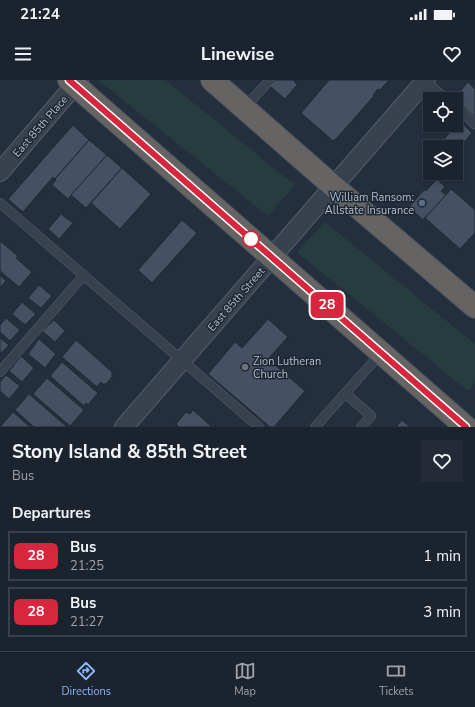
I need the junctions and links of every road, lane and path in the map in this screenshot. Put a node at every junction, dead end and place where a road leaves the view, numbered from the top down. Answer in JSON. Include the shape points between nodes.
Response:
{"nodes":[{"id":1,"x":270,"y":80,"type":"edge"},
{"id":2,"x":425,"y":80,"type":"edge"},
{"id":3,"x":74,"y":82,"type":"edge"},
{"id":4,"x":218,"y":82,"type":"edge"},
{"id":5,"x":438,"y":92,"type":"edge"},
{"id":6,"x":244,"y":108,"type":"junction"},
{"id":7,"x":463,"y":113,"type":"edge"},
{"id":8,"x":475,"y":124,"type":"edge"},
{"id":9,"x":0,"y":172,"type":"edge"},
{"id":10,"x":333,"y":186,"type":"junction"},
{"id":11,"x":0,"y":203,"type":"edge"},
{"id":12,"x":272,"y":257,"type":"junction"},
{"id":13,"x":84,"y":275,"type":"junction"},
{"id":14,"x":475,"y":307,"type":"edge"},
{"id":15,"x":381,"y":353,"type":"junction"},
{"id":16,"x":182,"y":361,"type":"junction"},
{"id":17,"x":0,"y":372,"type":"edge"},
{"id":18,"x":345,"y":393,"type":"junction"},
{"id":19,"x":475,"y":424,"type":"edge"},
{"id":20,"x":124,"y":427,"type":"edge"},
{"id":21,"x":259,"y":427,"type":"edge"},
{"id":22,"x":315,"y":427,"type":"edge"},
{"id":23,"x":361,"y":427,"type":"edge"},
{"id":24,"x":466,"y":427,"type":"edge"},
{"id":25,"x":472,"y":427,"type":"edge"}],
"edges":[{"from":1,"to":6,"type":"lane"},
{"from":2,"to":5,"type":"lane"},
{"from":2,"to":10,"type":"street","name":"East 85th Street"},
{"from":3,"to":9,"type":"street","name":"East 85th Place"},
{"from":3,"to":12,"type":"highway"},
{"from":4,"to":6,"type":"highway"},
{"from":6,"to":10,"type":"highway"},
{"from":7,"to":8,"type":"lane"},
{"from":10,"to":12,"type":"street","name":"East 85th Street"},
{"from":10,"to":14,"type":"highway"},
{"from":11,"to":13,"type":"lane"},
{"from":12,"to":15,"type":"highway"},
{"from":12,"to":16,"type":"street","name":"East 85th Street"},
{"from":13,"to":16,"type":"lane"},
{"from":13,"to":17,"type":"lane"},
{"from":15,"to":18,"type":"lane"},
{"from":15,"to":24,"type":"highway"},
{"from":16,"to":20,"type":"street","name":"East 85th Street"},
{"from":16,"to":21,"type":"lane"},
{"from":18,"to":22,"type":"lane"},
{"from":18,"to":23,"type":"lane","via":[[371,416]]},
{"from":19,"to":25,"type":"street"}]}
